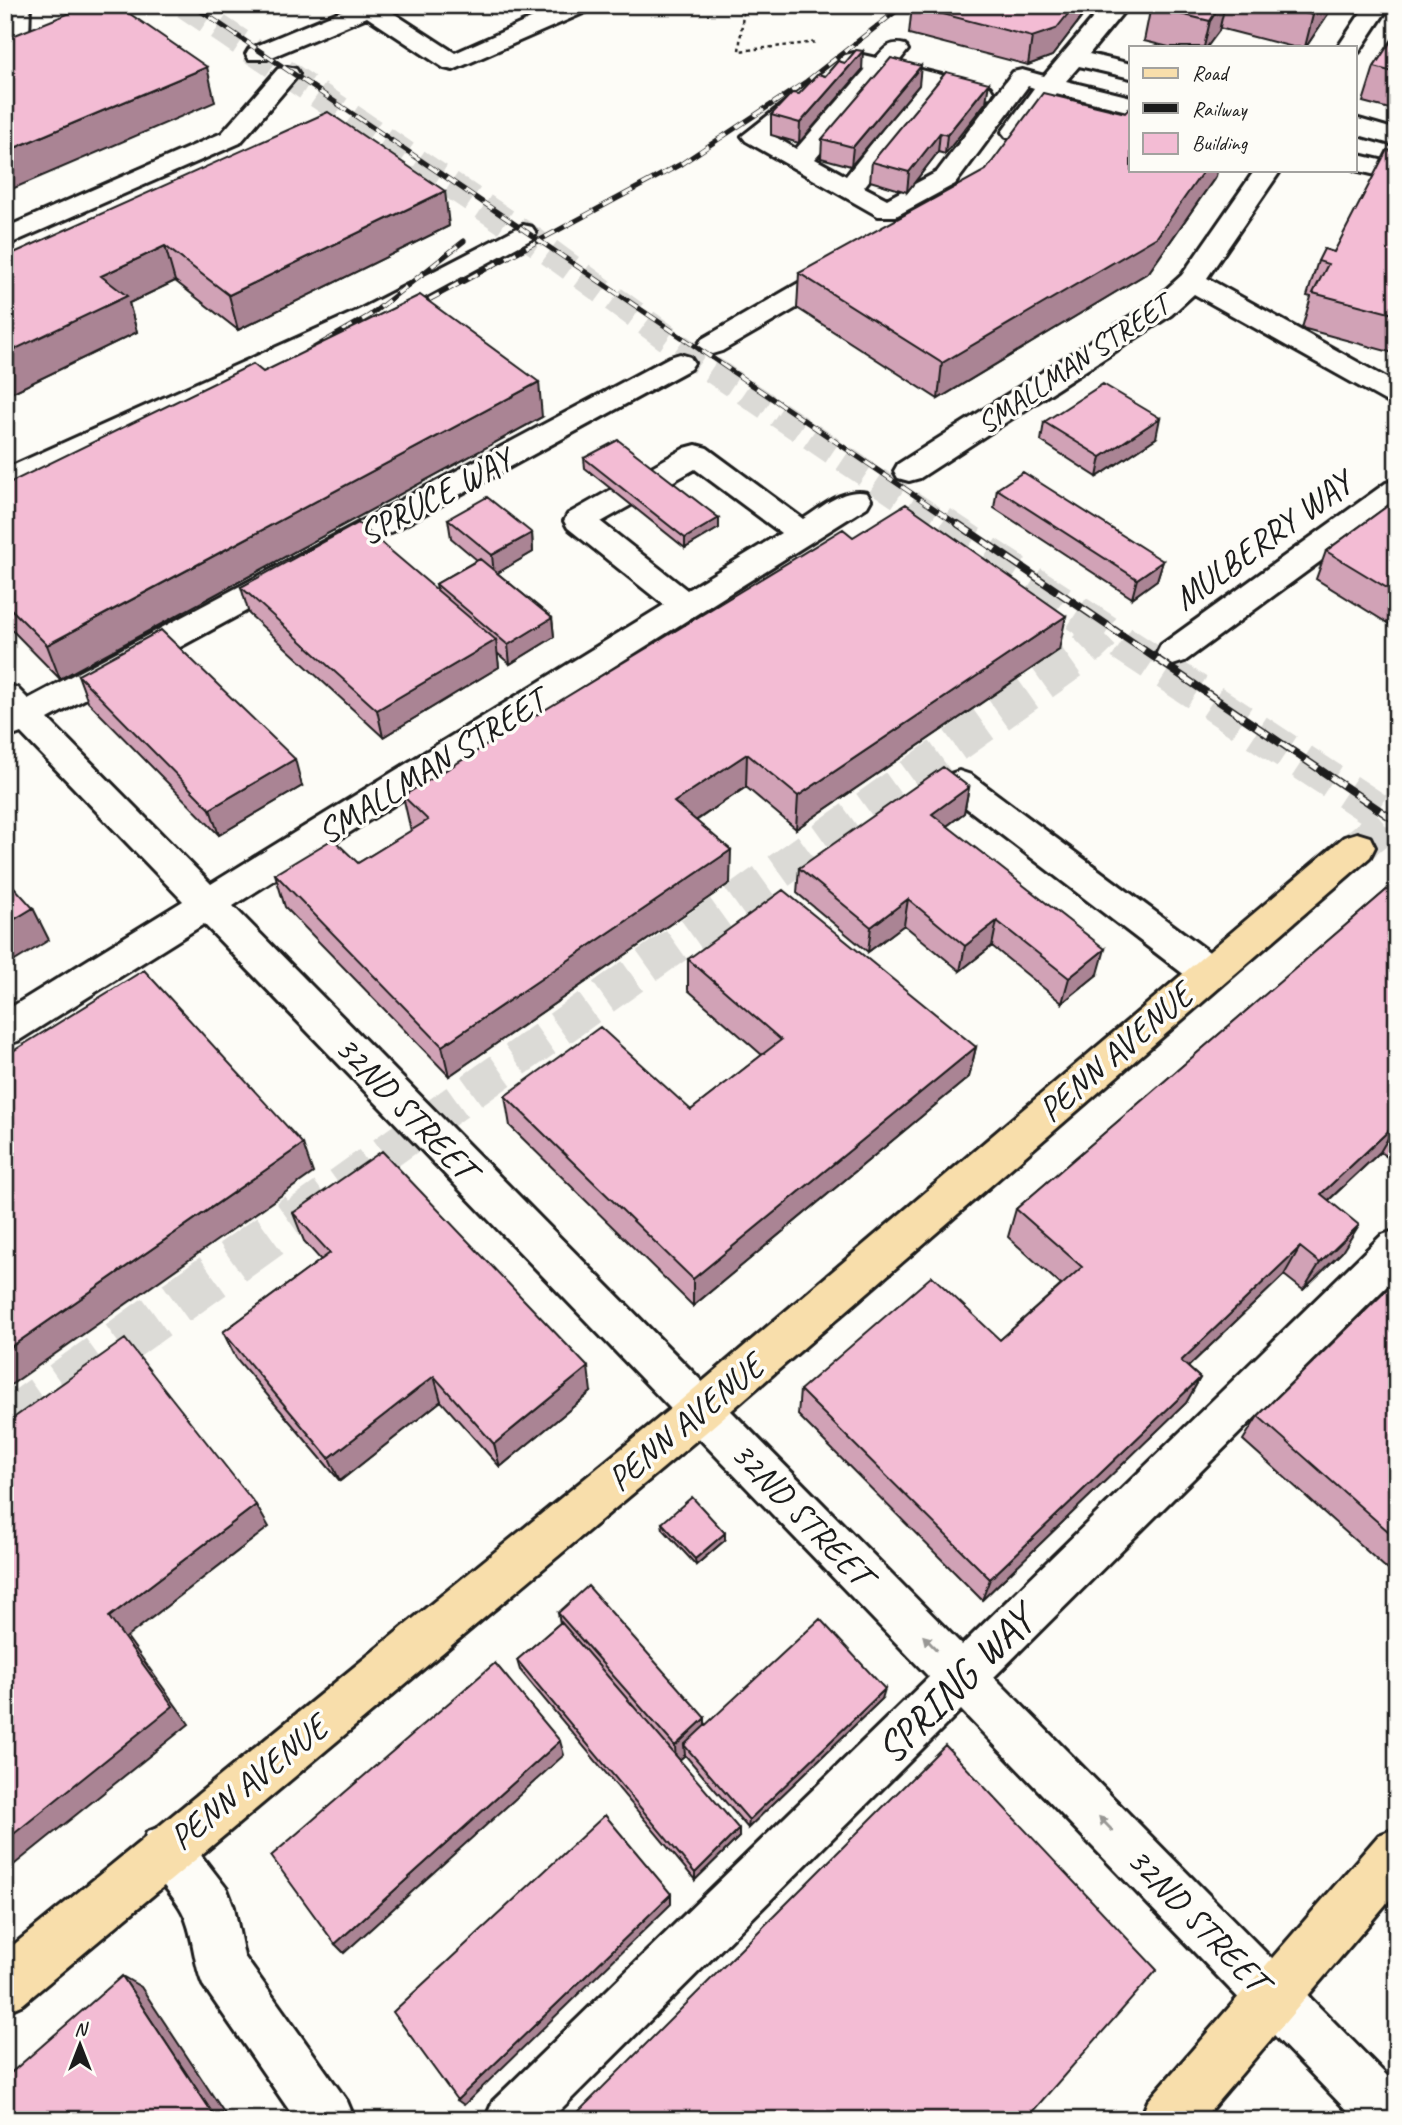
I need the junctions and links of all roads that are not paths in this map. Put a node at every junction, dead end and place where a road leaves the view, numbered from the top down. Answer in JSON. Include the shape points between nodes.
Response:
{"nodes":[{"id":1,"x":18,"y":5,"type":"edge"},
{"id":2,"x":582,"y":5,"type":"edge"},
{"id":3,"x":1117,"y":5,"type":"edge"},
{"id":4,"x":1378,"y":5,"type":"edge"},
{"id":5,"x":1355,"y":40,"type":"edge"},
{"id":6,"x":1387,"y":40,"type":"dead end"},
{"id":7,"x":5,"y":49,"type":"edge"},
{"id":8,"x":924,"y":52,"type":"dead end"},
{"id":9,"x":889,"y":53,"type":"junction"},
{"id":10,"x":258,"y":54,"type":"dead end"},
{"id":11,"x":1073,"y":57,"type":"junction"},
{"id":12,"x":1129,"y":71,"type":"edge"},
{"id":13,"x":288,"y":74,"type":"dead end"},
{"id":14,"x":935,"y":80,"type":"junction"},
{"id":15,"x":1050,"y":85,"type":"junction"},
{"id":16,"x":981,"y":92,"type":"edge"},
{"id":17,"x":1129,"y":105,"type":"edge"},
{"id":18,"x":1356,"y":127,"type":"edge"},
{"id":19,"x":1391,"y":136,"type":"dead end"},
{"id":20,"x":1001,"y":151,"type":"edge"},
{"id":21,"x":799,"y":161,"type":"junction"},
{"id":22,"x":1356,"y":162,"type":"edge"},
{"id":23,"x":1267,"y":172,"type":"edge"},
{"id":24,"x":1397,"y":172,"type":"edge"},
{"id":25,"x":849,"y":189,"type":"junction"},
{"id":26,"x":523,"y":233,"type":"dead end"},
{"id":27,"x":5,"y":238,"type":"edge"},
{"id":28,"x":864,"y":257,"type":"edge"},
{"id":29,"x":1192,"y":281,"type":"junction"},
{"id":30,"x":712,"y":345,"type":"dead end"},
{"id":31,"x":680,"y":363,"type":"dead end"},
{"id":32,"x":1397,"y":396,"type":"edge"},
{"id":33,"x":909,"y":471,"type":"dead end"},
{"id":34,"x":5,"y":481,"type":"edge"},
{"id":35,"x":1397,"y":491,"type":"edge"},
{"id":36,"x":856,"y":499,"type":"dead end"},
{"id":37,"x":802,"y":533,"type":"junction"},
{"id":38,"x":687,"y":606,"type":"junction"},
{"id":39,"x":1173,"y":653,"type":"dead end"},
{"id":40,"x":12,"y":713,"type":"edge"},
{"id":41,"x":959,"y":784,"type":"edge"},
{"id":42,"x":1357,"y":847,"type":"tunnel mouth"},
{"id":43,"x":208,"y":906,"type":"junction"},
{"id":44,"x":1208,"y":971,"type":"junction"},
{"id":45,"x":5,"y":1030,"type":"edge"},
{"id":46,"x":1397,"y":1248,"type":"edge"},
{"id":47,"x":702,"y":1410,"type":"junction"},
{"id":48,"x":962,"y":1677,"type":"junction"},
{"id":49,"x":164,"y":1850,"type":"junction"},
{"id":50,"x":1397,"y":1853,"type":"edge"},
{"id":51,"x":5,"y":1986,"type":"edge"},
{"id":52,"x":1273,"y":1995,"type":"junction"},
{"id":53,"x":328,"y":2120,"type":"edge"},
{"id":54,"x":512,"y":2120,"type":"edge"},
{"id":55,"x":1167,"y":2120,"type":"edge"},
{"id":56,"x":1393,"y":2120,"type":"edge"}],
"edges":[{"from":1,"to":7,"type":"street","via":[[17,38]]},
{"from":2,"to":10,"type":"street","via":[[453,63],[369,8]]},
{"from":3,"to":11,"type":"street"},
{"from":4,"to":5,"type":"street"},
{"from":5,"to":6,"type":"street"},
{"from":8,"to":9,"type":"street"},
{"from":9,"to":14,"type":"street"},
{"from":9,"to":21,"type":"street"},
{"from":9,"to":21,"type":"street","via":[[854,60],[755,136]]},
{"from":11,"to":12,"type":"street"},
{"from":11,"to":15,"type":"street"},
{"from":13,"to":27,"type":"street","via":[[231,138]]},
{"from":14,"to":16,"type":"street"},
{"from":14,"to":25,"type":"street"},
{"from":15,"to":17,"type":"street"},
{"from":15,"to":20,"type":"street"},
{"from":15,"to":25,"type":"street","via":[[1010,74],[946,178],[887,210]]},
{"from":18,"to":19,"type":"street"},
{"from":21,"to":25,"type":"street"},
{"from":22,"to":24,"type":"street"},
{"from":23,"to":29,"type":"street","name":"SMALLMAN STREET"},
{"from":26,"to":34,"type":"street","via":[[369,316]]},
{"from":28,"to":30,"type":"street"},
{"from":29,"to":32,"type":"street"},
{"from":29,"to":33,"type":"street","name":"SMALLMAN STREET","via":[[1161,309]]},
{"from":31,"to":40,"type":"street","name":"SPRUCE WAY"},
{"from":35,"to":39,"type":"street","name":"MULBERRY WAY"},
{"from":36,"to":37,"type":"street","name":"SMALLMAN STREET"},
{"from":37,"to":38,"type":"street","name":"SMALLMAN STREET"},
{"from":37,"to":38,"type":"street","via":[[696,455],[579,521]]},
{"from":38,"to":43,"type":"street","name":"SMALLMAN STREET"},
{"from":40,"to":43,"type":"street","name":"32ND STREET"},
{"from":41,"to":44,"type":"street"},
{"from":42,"to":44,"type":"main road","name":"PENN AVENUE"},
{"from":43,"to":45,"type":"street","name":"SMALLMAN STREET"},
{"from":43,"to":47,"type":"street","name":"32ND STREET"},
{"from":44,"to":47,"type":"main road","name":"PENN AVENUE"},
{"from":46,"to":48,"type":"street","name":"SPRING WAY"},
{"from":48,"to":47,"type":"street","name":"32ND STREET","one_way":true},
{"from":47,"to":49,"type":"main road","name":"PENN AVENUE"},
{"from":52,"to":48,"type":"street","name":"32ND STREET","one_way":true},
{"from":48,"to":54,"type":"street","name":"SPRING WAY"},
{"from":49,"to":51,"type":"main road","name":"PENN AVENUE"},
{"from":49,"to":53,"type":"street","via":[[209,1908],[221,1967]]},
{"from":50,"to":52,"type":"main road"},
{"from":52,"to":55,"type":"main road"},
{"from":52,"to":56,"type":"street","name":"32ND STREET"}]}
